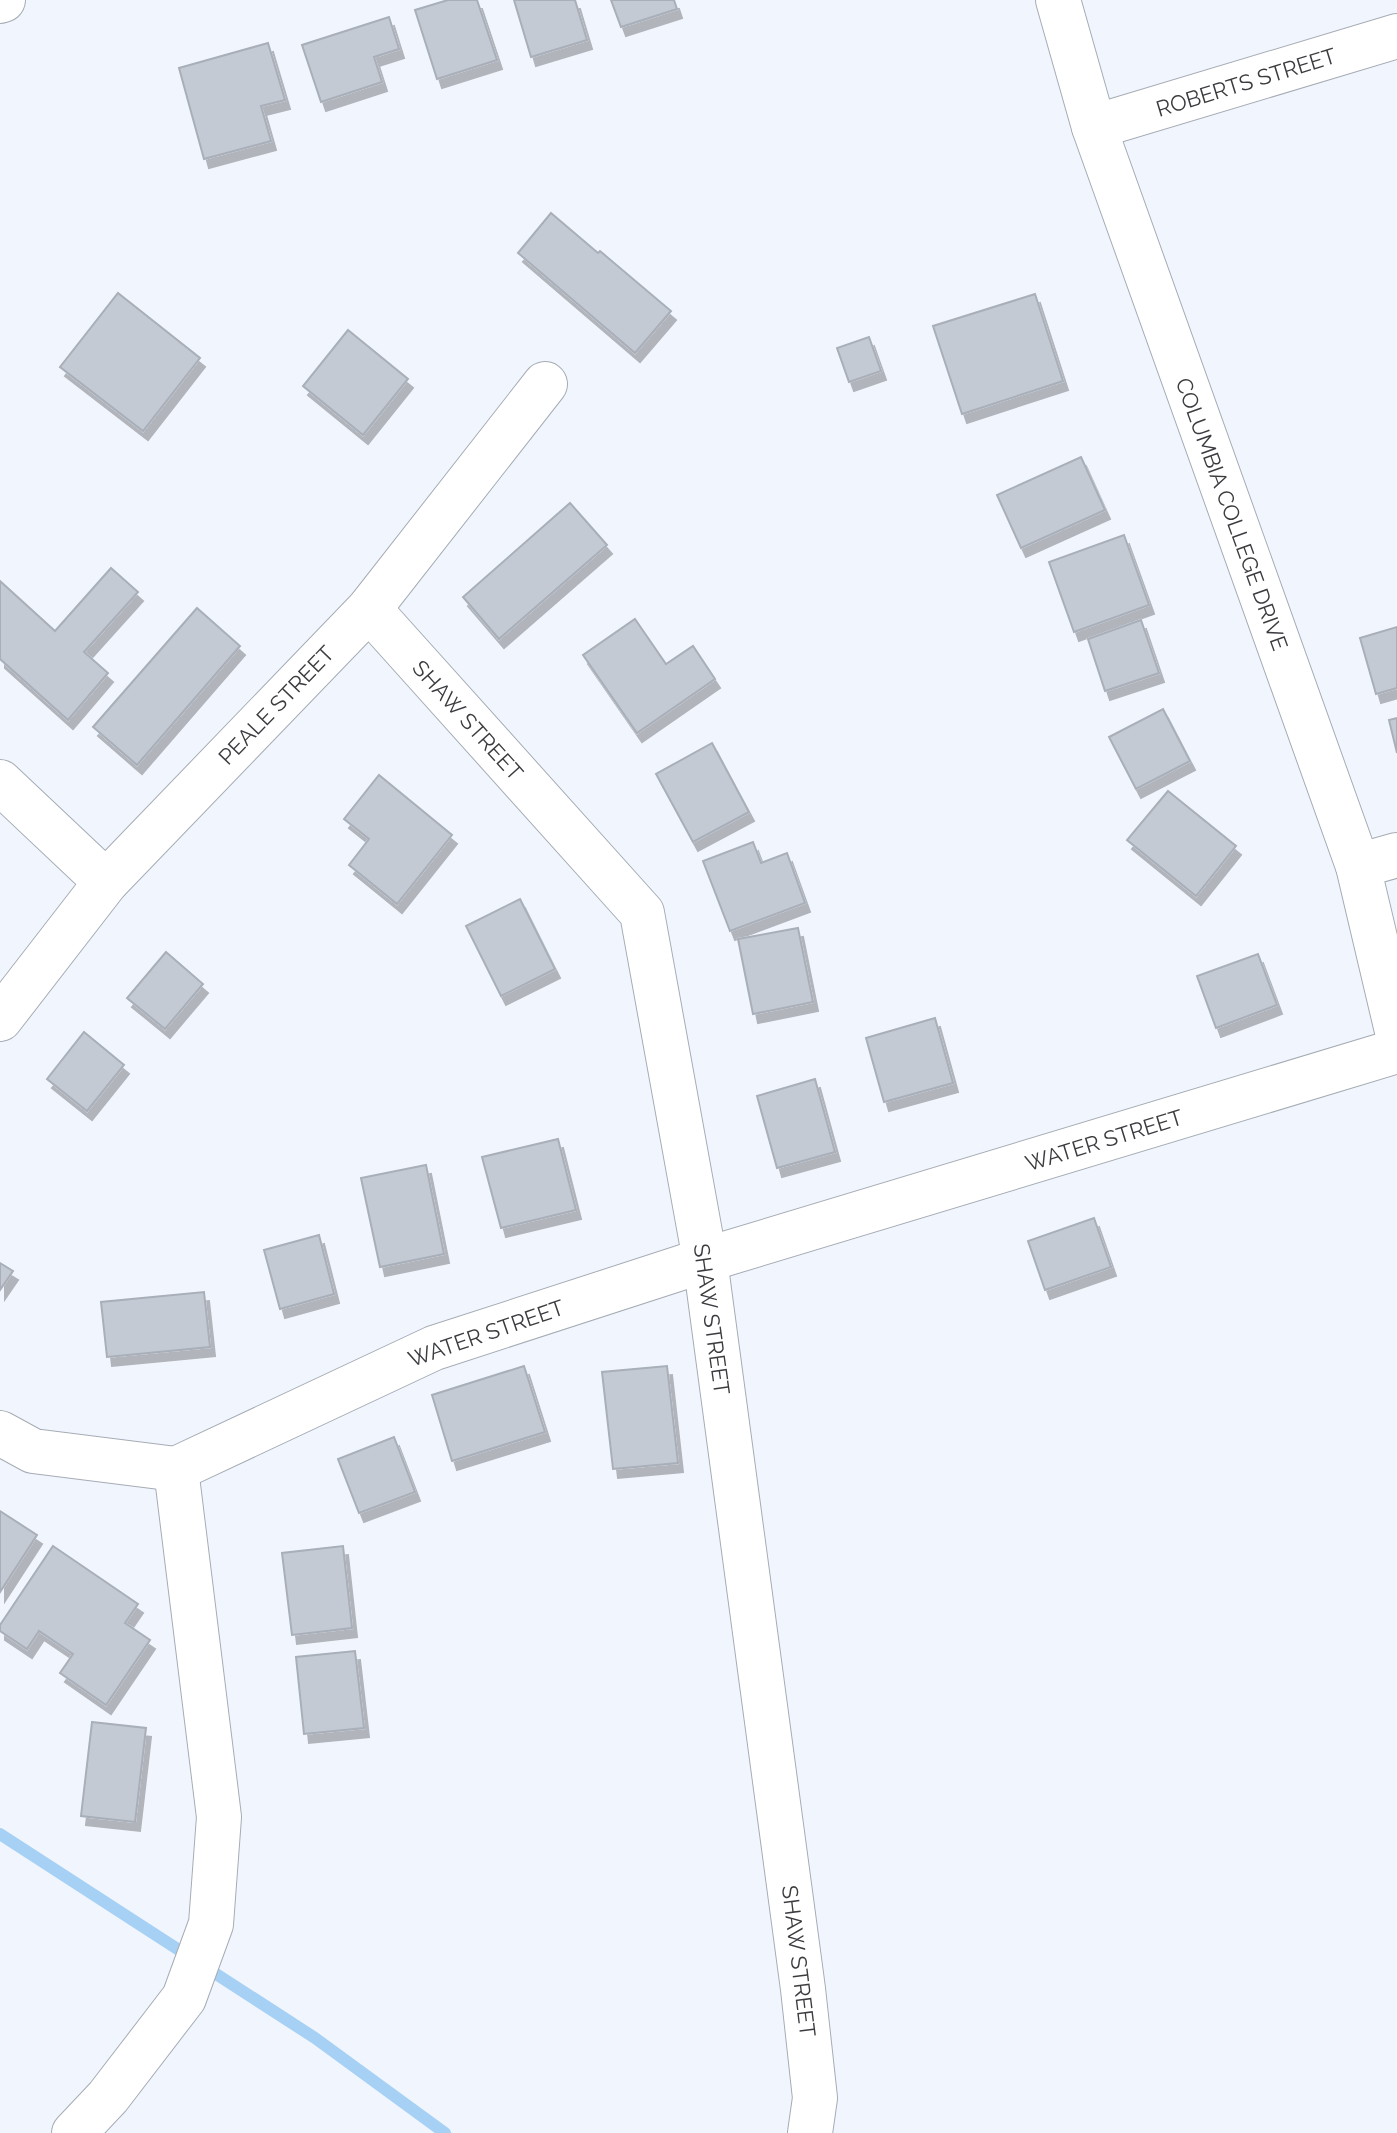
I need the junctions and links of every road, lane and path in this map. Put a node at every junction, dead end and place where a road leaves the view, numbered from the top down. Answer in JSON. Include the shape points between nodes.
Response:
{"nodes":[{"id":1,"x":1058,"y":0,"type":"edge"},
{"id":2,"x":1397,"y":36,"type":"edge"},
{"id":3,"x":1094,"y":127,"type":"junction"},
{"id":4,"x":545,"y":384,"type":"dead end"},
{"id":5,"x":369,"y":609,"type":"junction"},
{"id":6,"x":0,"y":782,"type":"edge"},
{"id":7,"x":1377,"y":860,"type":"edge"},
{"id":8,"x":106,"y":882,"type":"junction"},
{"id":9,"x":0,"y":1019,"type":"edge"},
{"id":10,"x":1397,"y":1031,"type":"edge"},
{"id":11,"x":1397,"y":1051,"type":"edge"},
{"id":12,"x":705,"y":1260,"type":"junction"},
{"id":13,"x":0,"y":1433,"type":"edge"},
{"id":14,"x":176,"y":1469,"type":"junction"},
{"id":15,"x":74,"y":2133,"type":"edge"},
{"id":16,"x":810,"y":2133,"type":"edge"}],
"edges":[{"from":1,"to":3,"type":"street","name":"COLUMBIA COLLEGE DRIVE"},
{"from":2,"to":3,"type":"street","name":"ROBERTS STREET"},
{"from":3,"to":7,"type":"street","name":"COLUMBIA COLLEGE DRIVE"},
{"from":4,"to":5,"type":"street","name":"PEALE STREET"},
{"from":5,"to":8,"type":"street","name":"PEALE STREET"},
{"from":5,"to":12,"type":"street","name":"SHAW STREET","via":[[642,913]]},
{"from":6,"to":8,"type":"street"},
{"from":7,"to":10,"type":"street","name":"COLUMBIA COLLEGE DRIVE"},
{"from":8,"to":9,"type":"street","name":"PEALE STREET"},
{"from":11,"to":12,"type":"street","name":"WATER STREET"},
{"from":12,"to":14,"type":"street","name":"WATER STREET","via":[[434,1348]]},
{"from":12,"to":16,"type":"street","name":"SHAW STREET","via":[[803,1989],[815,2098]]},
{"from":13,"to":14,"type":"street","via":[[33,1451]]},
{"from":14,"to":15,"type":"street","via":[[219,1817],[211,1924],[184,1998]]}]}
